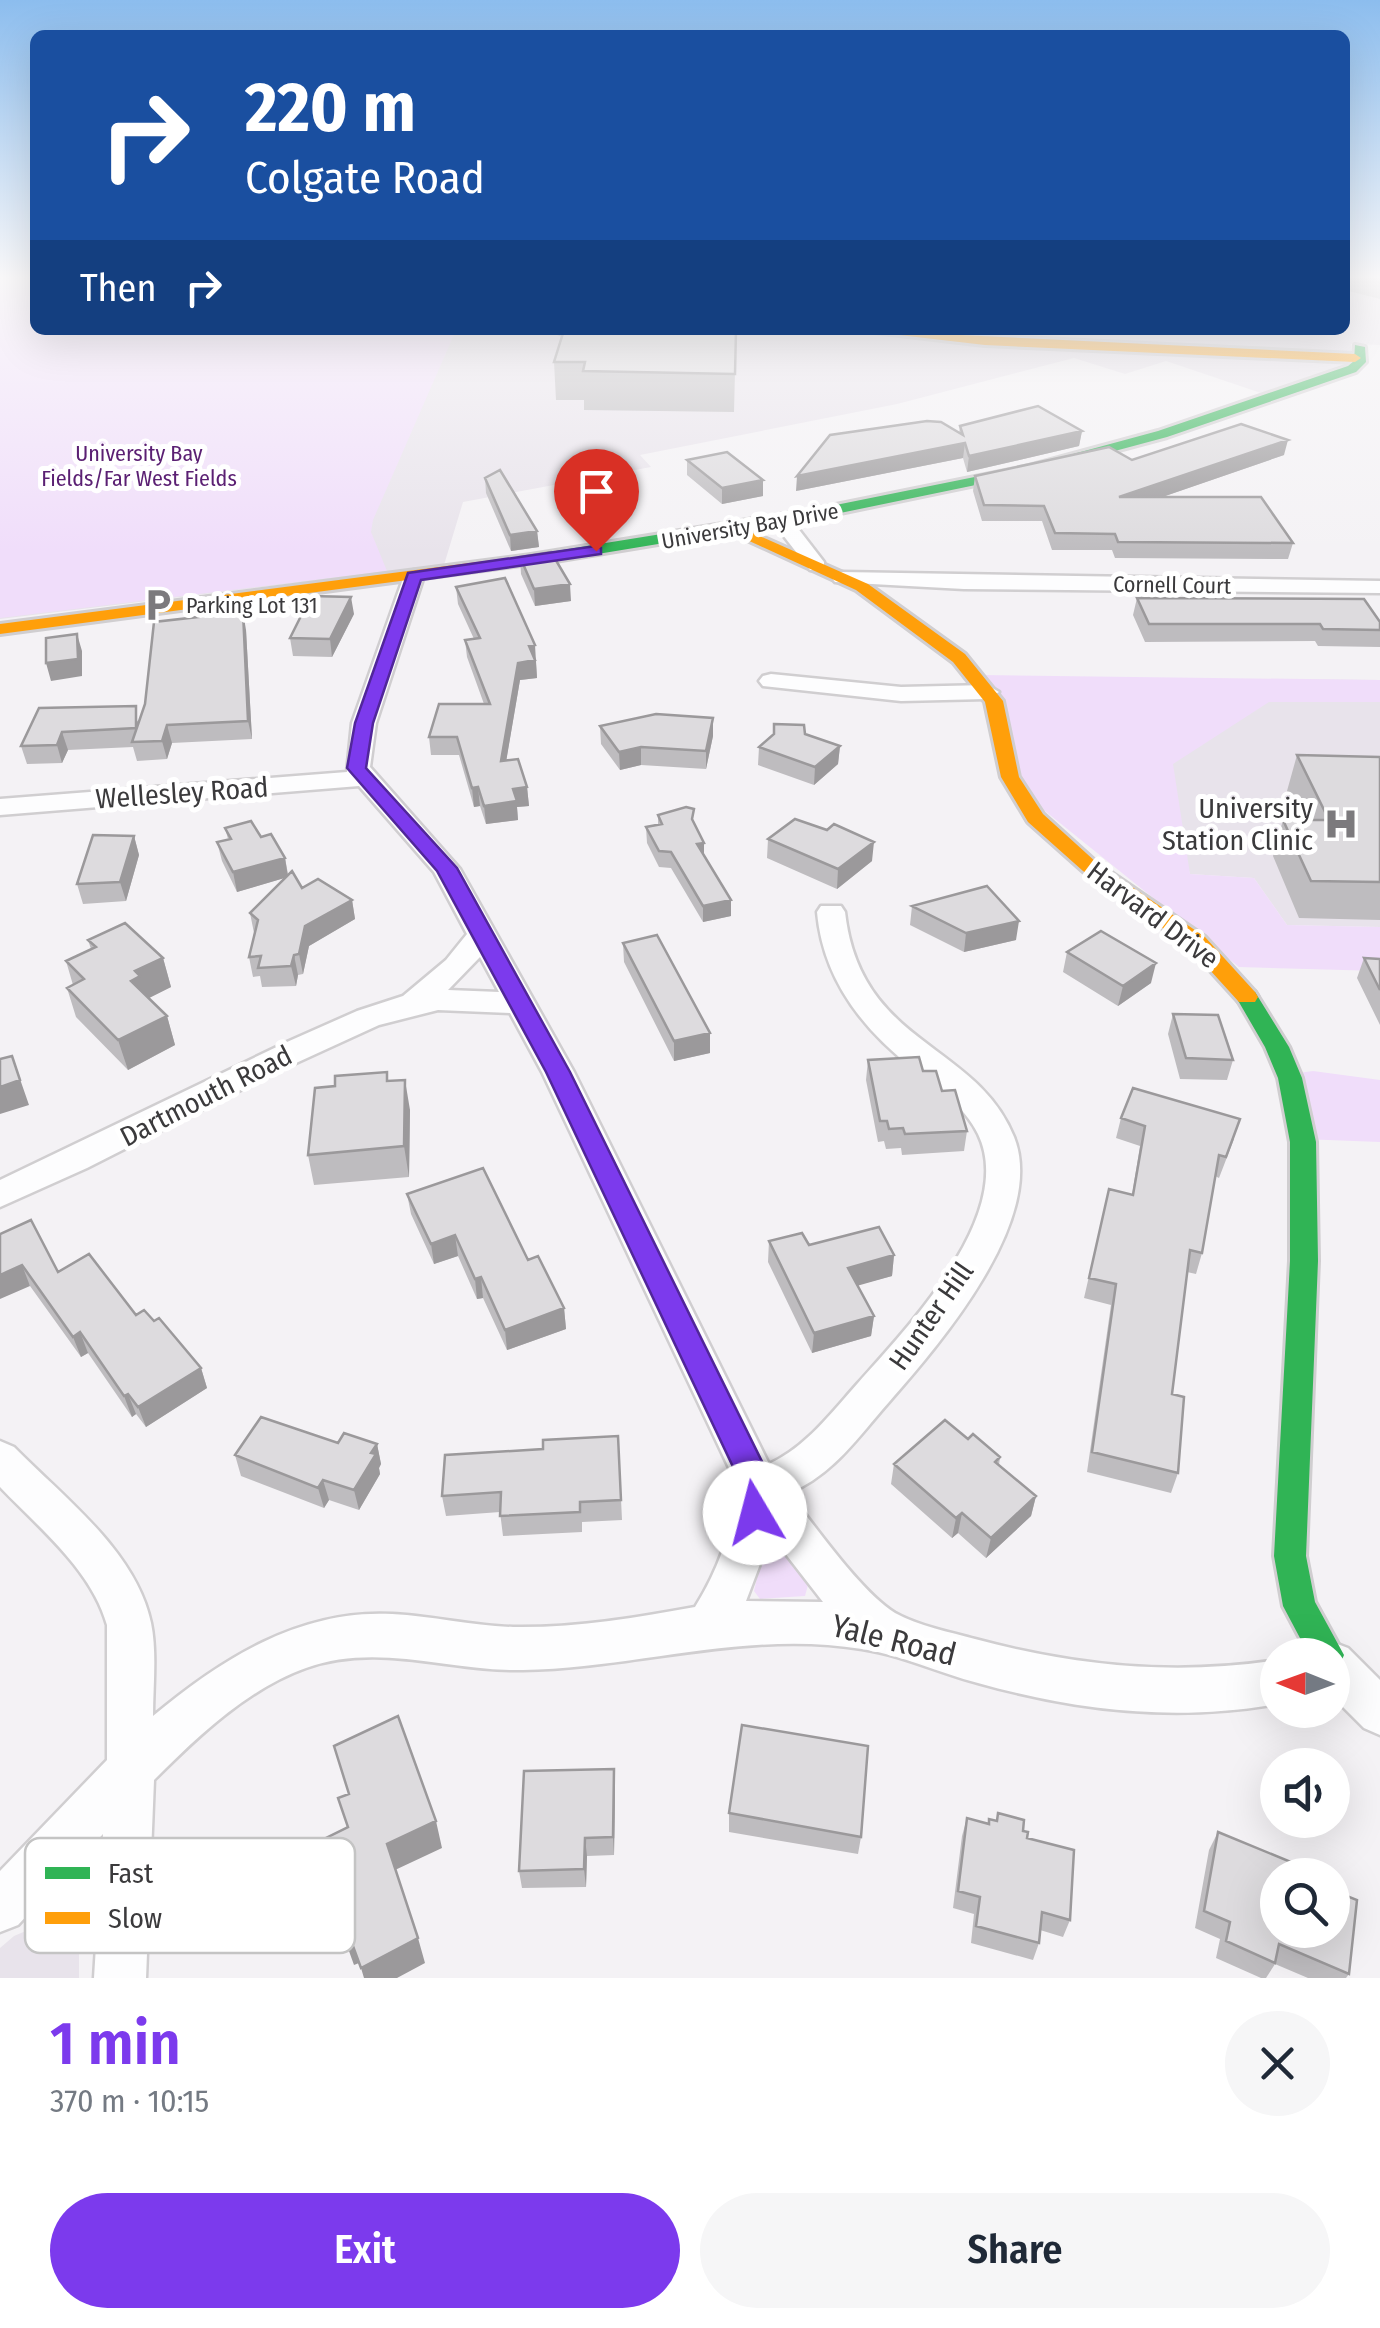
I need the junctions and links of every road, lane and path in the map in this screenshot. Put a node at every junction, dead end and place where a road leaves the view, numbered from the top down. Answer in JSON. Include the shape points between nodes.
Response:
{"nodes":[{"id":1,"x":1350,"y":369,"type":"edge"},
{"id":2,"x":783,"y":522,"type":"junction"},
{"id":3,"x":736,"y":530,"type":"junction"},
{"id":4,"x":817,"y":566,"type":"junction"},
{"id":5,"x":414,"y":576,"type":"junction"},
{"id":6,"x":842,"y":578,"type":"junction"},
{"id":7,"x":964,"y":583,"type":"junction"},
{"id":8,"x":1380,"y":587,"type":"edge"},
{"id":9,"x":0,"y":628,"type":"edge"},
{"id":10,"x":922,"y":628,"type":"junction"},
{"id":11,"x":771,"y":681,"type":"dead end"},
{"id":12,"x":986,"y":692,"type":"junction"},
{"id":13,"x":364,"y":778,"type":"junction"},
{"id":14,"x":0,"y":806,"type":"edge"},
{"id":15,"x":831,"y":912,"type":"dead end"},
{"id":16,"x":481,"y":936,"type":"junction"},
{"id":17,"x":414,"y":1003,"type":"junction"},
{"id":18,"x":519,"y":1004,"type":"junction"},
{"id":19,"x":0,"y":1194,"type":"edge"},
{"id":20,"x":0,"y":1459,"type":"edge"},
{"id":21,"x":759,"y":1488,"type":"junction"},
{"id":22,"x":708,"y":1626,"type":"junction"},
{"id":23,"x":884,"y":1631,"type":"junction"},
{"id":24,"x":1315,"y":1638,"type":"edge"},
{"id":25,"x":1350,"y":1682,"type":"edge"},
{"id":26,"x":1260,"y":1685,"type":"edge"},
{"id":27,"x":1380,"y":1712,"type":"edge"},
{"id":28,"x":130,"y":1771,"type":"junction"},
{"id":29,"x":66,"y":1838,"type":"edge"},
{"id":30,"x":127,"y":1838,"type":"edge"},
{"id":31,"x":25,"y":1881,"type":"edge"},
{"id":32,"x":0,"y":1907,"type":"edge"},
{"id":33,"x":121,"y":1953,"type":"edge"},
{"id":34,"x":120,"y":1978,"type":"edge"}],
"edges":[{"from":1,"to":2,"type":"street","name":"University Bay Drive","via":[[1099,453]]},
{"from":2,"to":3,"type":"street","name":"University Bay Drive"},
{"from":2,"to":4,"type":"street","name":"Harvard Drive"},
{"from":3,"to":4,"type":"street","name":"Harvard Drive"},
{"from":3,"to":5,"type":"street","name":"University Bay Drive"},
{"from":4,"to":6,"type":"street","name":"Harvard Drive"},
{"from":5,"to":9,"type":"street","name":"University Bay Drive"},
{"from":5,"to":13,"type":"street","via":[[356,754]]},
{"from":6,"to":7,"type":"street","name":"Cornell Court"},
{"from":6,"to":10,"type":"street","name":"Harvard Drive"},
{"from":7,"to":8,"type":"street","name":"Cornell Court"},
{"from":7,"to":10,"type":"street","via":[[933,597]]},
{"from":10,"to":12,"type":"street","name":"Harvard Drive"},
{"from":11,"to":12,"type":"street","via":[[901,694]]},
{"from":12,"to":24,"type":"street","name":"Harvard Drive","via":[[997,707],[1005,770],[1018,796],[1086,865],[1224,967],[1291,1074],[1302,1139],[1304,1218],[1291,1562],[1302,1619]]},
{"from":13,"to":14,"type":"street","name":"Wellesley Road"},
{"from":13,"to":16,"type":"street","via":[[446,868]]},
{"from":15,"to":21,"type":"street","name":"Hunter Hill","via":[[832,938],[868,1004],[888,1031],[982,1112],[998,1139],[1004,1168],[979,1247],[910,1354],[835,1438],[799,1468]]},
{"from":16,"to":17,"type":"street","name":"Dartmouth Road"},
{"from":16,"to":18,"type":"street"},
{"from":17,"to":18,"type":"street","name":"Dartmouth Road","via":[[469,998]]},
{"from":17,"to":19,"type":"street","name":"Dartmouth Road","via":[[264,1065]]},
{"from":18,"to":21,"type":"street"},
{"from":20,"to":28,"type":"street","via":[[94,1558],[122,1602],[130,1625]]},
{"from":21,"to":22,"type":"street","via":[[739,1577]]},
{"from":21,"to":23,"type":"street","via":[[828,1577]]},
{"from":22,"to":23,"type":"street","name":"Yale Road","via":[[760,1620]]},
{"from":22,"to":28,"type":"street","name":"Yale Road","via":[[611,1643],[508,1648],[352,1636],[293,1650],[195,1712]]},
{"from":23,"to":26,"type":"street","name":"Yale Road","via":[[1074,1686],[1178,1695]]},
{"from":25,"to":27,"type":"street"},
{"from":28,"to":29,"type":"street","name":"Yale Road"},
{"from":28,"to":30,"type":"street"},
{"from":31,"to":32,"type":"street","name":"Yale Road"},
{"from":33,"to":34,"type":"street"}]}
